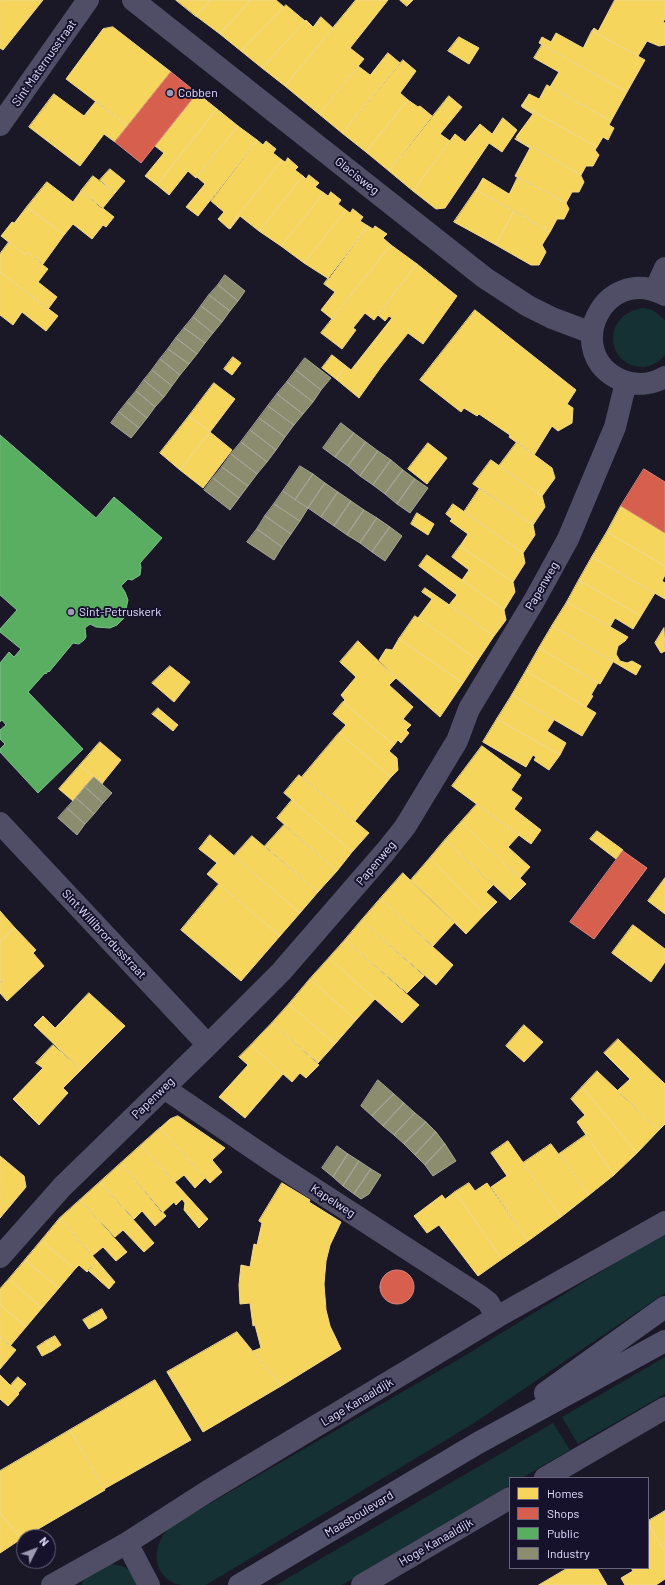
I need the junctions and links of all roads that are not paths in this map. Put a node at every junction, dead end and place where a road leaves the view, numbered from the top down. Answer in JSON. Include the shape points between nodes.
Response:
{"nodes":[{"id":1,"x":88,"y":0,"type":"edge"},
{"id":2,"x":133,"y":0,"type":"edge"},
{"id":3,"x":0,"y":125,"type":"edge"},
{"id":4,"x":665,"y":268,"type":"edge"},
{"id":5,"x":660,"y":292,"type":"edge"},
{"id":6,"x":592,"y":333,"type":"junction"},
{"id":7,"x":665,"y":377,"type":"edge"},
{"id":8,"x":626,"y":382,"type":"junction"},
{"id":9,"x":0,"y":823,"type":"edge"},
{"id":10,"x":208,"y":1045,"type":"junction"},
{"id":11,"x":164,"y":1088,"type":"junction"},
{"id":12,"x":665,"y":1222,"type":"edge"},
{"id":13,"x":0,"y":1257,"type":"edge"},
{"id":14,"x":665,"y":1307,"type":"edge"},
{"id":15,"x":498,"y":1317,"type":"junction"},
{"id":16,"x":665,"y":1341,"type":"edge"},
{"id":17,"x":665,"y":1408,"type":"edge"},
{"id":18,"x":478,"y":1443,"type":"junction"},
{"id":19,"x":547,"y":1477,"type":"edge"},
{"id":20,"x":509,"y":1499,"type":"edge"},
{"id":21,"x":127,"y":1543,"type":"junction"},
{"id":22,"x":52,"y":1585,"type":"edge"},
{"id":23,"x":150,"y":1585,"type":"edge"},
{"id":24,"x":240,"y":1585,"type":"edge"},
{"id":25,"x":362,"y":1585,"type":"edge"}],
"edges":[{"from":1,"to":3,"type":"street","name":"Sint Maternusstraat"},
{"from":2,"to":6,"type":"street","name":"Glacisweg","via":[[485,278],[528,306]]},
{"from":4,"to":5,"type":"street"},
{"from":5,"to":6,"type":"street","via":[[637,288],[616,294],[600,308]]},
{"from":6,"to":8,"type":"street","via":[[594,348],[600,362],[615,377]]},
{"from":7,"to":8,"type":"street","via":[[645,384]]},
{"from":8,"to":10,"type":"street","name":"Papenweg","via":[[615,427],[568,539],[534,601],[468,708],[457,741],[405,827],[281,972]]},
{"from":9,"to":10,"type":"street","name":"Sint Willibrordusstraat"},
{"from":10,"to":11,"type":"street","name":"Papenweg"},
{"from":11,"to":13,"type":"street","name":"Papenweg","via":[[62,1186]]},
{"from":11,"to":15,"type":"street","name":"Kapelweg","via":[[480,1296],[488,1302]]},
{"from":12,"to":15,"type":"street","name":"Lage Kanaaldijk"},
{"from":14,"to":18,"type":"street","name":"Maasboulevard"},
{"from":15,"to":21,"type":"street","name":"Lage Kanaaldijk"},
{"from":16,"to":18,"type":"street","name":"Maasboulevard"},
{"from":17,"to":19,"type":"street"},
{"from":18,"to":24,"type":"street","name":"Maasboulevard"},
{"from":20,"to":25,"type":"street","name":"Hoge Kanaaldijk"},
{"from":21,"to":22,"type":"street","name":"Lage Kanaaldijk"},
{"from":21,"to":23,"type":"street"}]}
